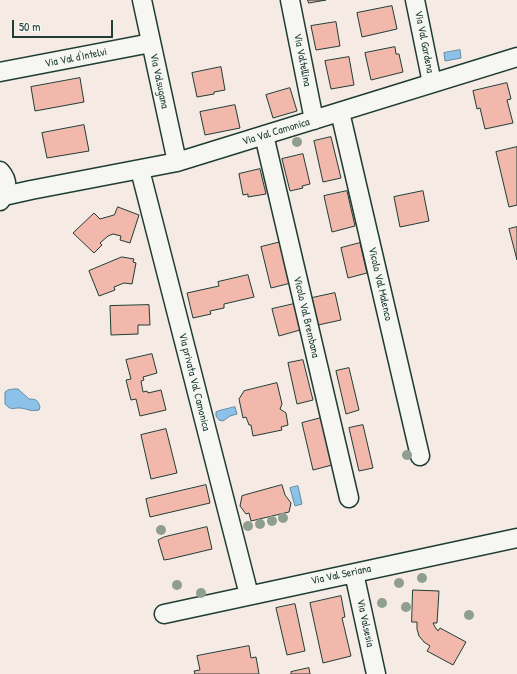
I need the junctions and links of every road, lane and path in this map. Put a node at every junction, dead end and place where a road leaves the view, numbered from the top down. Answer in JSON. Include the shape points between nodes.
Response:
{"nodes":[{"id":1,"x":142,"y":0,"type":"edge"},
{"id":2,"x":290,"y":0,"type":"edge"},
{"id":3,"x":415,"y":0,"type":"edge"},
{"id":4,"x":151,"y":43,"type":"junction"},
{"id":5,"x":517,"y":57,"type":"edge"},
{"id":6,"x":0,"y":72,"type":"edge"},
{"id":7,"x":432,"y":83,"type":"junction"},
{"id":8,"x":340,"y":112,"type":"junction"},
{"id":9,"x":314,"y":120,"type":"junction"},
{"id":10,"x":264,"y":135,"type":"junction"},
{"id":11,"x":177,"y":162,"type":"junction"},
{"id":12,"x":140,"y":170,"type":"junction"},
{"id":13,"x":3,"y":188,"type":"edge"},
{"id":14,"x":420,"y":456,"type":"dead end"},
{"id":15,"x":349,"y":498,"type":"dead end"},
{"id":16,"x":517,"y":538,"type":"edge"},
{"id":17,"x":354,"y":573,"type":"junction"},
{"id":18,"x":249,"y":595,"type":"junction"},
{"id":19,"x":164,"y":614,"type":"dead end"},
{"id":20,"x":376,"y":674,"type":"edge"}],
"edges":[{"from":1,"to":4,"type":"street","name":"Via Valsugana"},
{"from":2,"to":9,"type":"street","name":"Via Valtellina"},
{"from":3,"to":7,"type":"street","name":"Via Val Gardena"},
{"from":4,"to":6,"type":"street","name":"Via Val d'Intelvi"},
{"from":4,"to":11,"type":"street","name":"Via Valsugana"},
{"from":5,"to":7,"type":"street","name":"Via Val Camonica"},
{"from":7,"to":8,"type":"street","name":"Via Val Camonica"},
{"from":8,"to":9,"type":"street","name":"Via Val Camonica"},
{"from":8,"to":14,"type":"street","name":"Vicolo Val Malenco"},
{"from":9,"to":10,"type":"street","name":"Via Val Camonica"},
{"from":10,"to":11,"type":"street","name":"Via Val Camonica"},
{"from":10,"to":15,"type":"street","name":"Vicolo Val Brembana"},
{"from":11,"to":12,"type":"street","name":"Via Val Camonica"},
{"from":12,"to":13,"type":"street","name":"Via Val Camonica","via":[[31,190]]},
{"from":12,"to":18,"type":"street","name":"Via privata Val Camonica"},
{"from":16,"to":17,"type":"street","name":"Via Val Seriana"},
{"from":17,"to":18,"type":"street","name":"Via Val Seriana"},
{"from":17,"to":20,"type":"street","name":"Via Valsesia"},
{"from":18,"to":19,"type":"street","name":"Via Val Seriana"}]}
